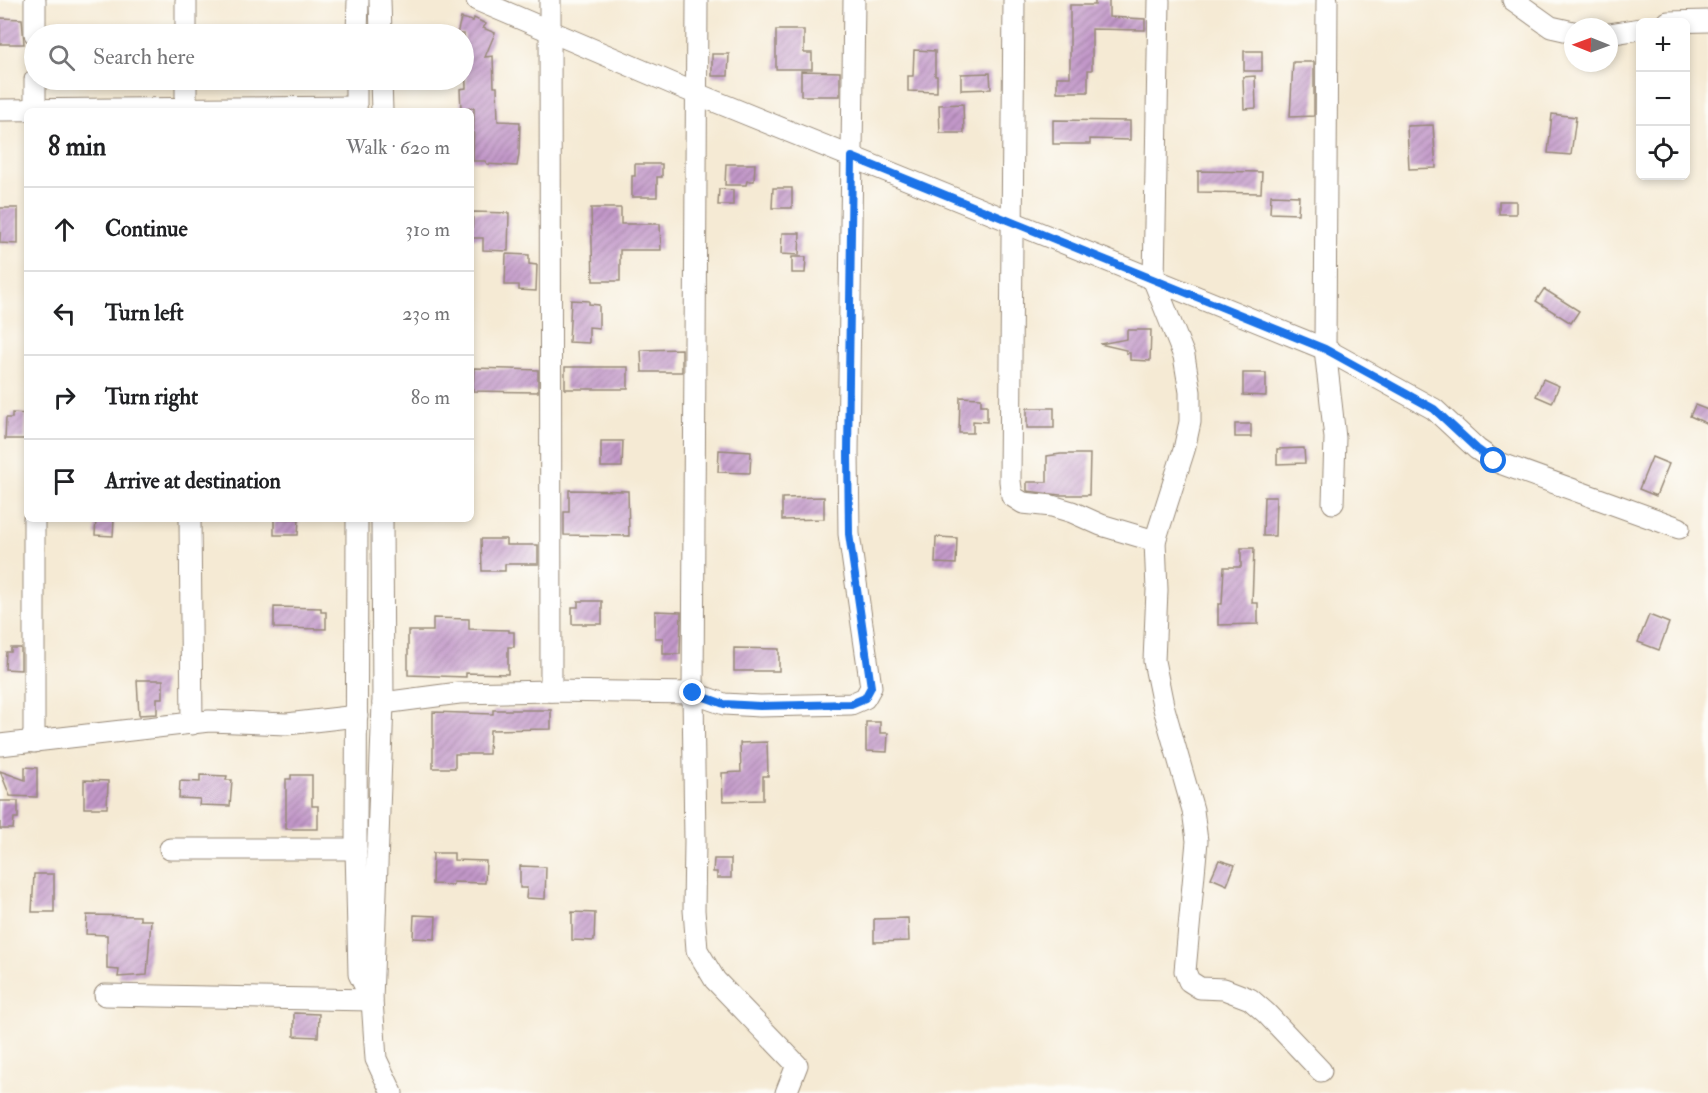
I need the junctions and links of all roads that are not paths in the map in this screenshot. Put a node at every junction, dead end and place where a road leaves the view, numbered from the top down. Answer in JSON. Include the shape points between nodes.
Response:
{"nodes":[{"id":1,"x":35,"y":0,"type":"edge"},
{"id":2,"x":186,"y":0,"type":"edge"},
{"id":3,"x":358,"y":0,"type":"edge"},
{"id":4,"x":380,"y":0,"type":"edge"},
{"id":5,"x":477,"y":0,"type":"edge"},
{"id":6,"x":550,"y":0,"type":"edge"},
{"id":7,"x":697,"y":0,"type":"edge"},
{"id":8,"x":854,"y":0,"type":"edge"},
{"id":9,"x":1014,"y":0,"type":"edge"},
{"id":10,"x":1159,"y":0,"type":"edge"},
{"id":11,"x":1327,"y":0,"type":"edge"},
{"id":12,"x":1513,"y":0,"type":"edge"},
{"id":13,"x":1690,"y":21,"type":"edge"},
{"id":14,"x":1708,"y":21,"type":"edge"},
{"id":15,"x":35,"y":24,"type":"edge"},
{"id":16,"x":186,"y":24,"type":"edge"},
{"id":17,"x":357,"y":24,"type":"edge"},
{"id":18,"x":381,"y":24,"type":"edge"},
{"id":19,"x":550,"y":30,"type":"junction"},
{"id":20,"x":1564,"y":30,"type":"edge"},
{"id":21,"x":1636,"y":31,"type":"edge"},
{"id":22,"x":1618,"y":33,"type":"edge"},
{"id":23,"x":35,"y":90,"type":"edge"},
{"id":24,"x":186,"y":90,"type":"edge"},
{"id":25,"x":356,"y":90,"type":"edge"},
{"id":26,"x":381,"y":90,"type":"edge"},
{"id":27,"x":697,"y":94,"type":"junction"},
{"id":28,"x":35,"y":108,"type":"edge"},
{"id":29,"x":186,"y":108,"type":"edge"},
{"id":30,"x":356,"y":108,"type":"edge"},
{"id":31,"x":381,"y":108,"type":"edge"},
{"id":32,"x":0,"y":110,"type":"edge"},
{"id":33,"x":24,"y":110,"type":"edge"},
{"id":34,"x":852,"y":157,"type":"junction"},
{"id":35,"x":1012,"y":220,"type":"junction"},
{"id":36,"x":1154,"y":281,"type":"junction"},
{"id":37,"x":1325,"y":349,"type":"junction"},
{"id":38,"x":1333,"y":503,"type":"dead end"},
{"id":39,"x":34,"y":522,"type":"edge"},
{"id":40,"x":190,"y":522,"type":"edge"},
{"id":41,"x":357,"y":522,"type":"edge"},
{"id":42,"x":382,"y":522,"type":"edge"},
{"id":43,"x":1679,"y":528,"type":"dead end"},
{"id":44,"x":1155,"y":541,"type":"junction"},
{"id":45,"x":551,"y":691,"type":"junction"},
{"id":46,"x":693,"y":693,"type":"junction"},
{"id":47,"x":383,"y":703,"type":"junction"},
{"id":48,"x":357,"y":716,"type":"junction"},
{"id":49,"x":192,"y":724,"type":"junction"},
{"id":50,"x":34,"y":742,"type":"junction"},
{"id":51,"x":0,"y":746,"type":"edge"},
{"id":52,"x":170,"y":849,"type":"dead end"},
{"id":53,"x":356,"y":849,"type":"junction"},
{"id":54,"x":105,"y":995,"type":"dead end"},
{"id":55,"x":372,"y":1000,"type":"junction"},
{"id":56,"x":1321,"y":1071,"type":"dead end"},
{"id":57,"x":392,"y":1093,"type":"edge"},
{"id":58,"x":786,"y":1093,"type":"edge"}],
"edges":[{"from":1,"to":15,"type":"street"},
{"from":2,"to":16,"type":"street"},
{"from":3,"to":17,"type":"street"},
{"from":4,"to":18,"type":"street"},
{"from":5,"to":19,"type":"street"},
{"from":6,"to":19,"type":"street"},
{"from":7,"to":27,"type":"street"},
{"from":8,"to":34,"type":"street"},
{"from":9,"to":35,"type":"street"},
{"from":10,"to":36,"type":"street"},
{"from":11,"to":37,"type":"street"},
{"from":12,"to":20,"type":"street","via":[[1551,27]]},
{"from":13,"to":14,"type":"street"},
{"from":19,"to":27,"type":"street"},
{"from":19,"to":45,"type":"street"},
{"from":21,"to":22,"type":"street"},
{"from":23,"to":28,"type":"street"},
{"from":24,"to":29,"type":"street"},
{"from":25,"to":30,"type":"street"},
{"from":26,"to":31,"type":"street"},
{"from":27,"to":34,"type":"street"},
{"from":27,"to":46,"type":"street"},
{"from":32,"to":33,"type":"street"},
{"from":34,"to":35,"type":"street"},
{"from":34,"to":46,"type":"street","via":[[849,534],[871,687],[865,698],[851,704],[724,704]]},
{"from":35,"to":36,"type":"street"},
{"from":35,"to":44,"type":"street","via":[[1012,496]]},
{"from":36,"to":37,"type":"street"},
{"from":36,"to":44,"type":"street","via":[[1184,356],[1190,392],[1190,422],[1184,450]]},
{"from":37,"to":38,"type":"street","via":[[1335,438]]},
{"from":37,"to":43,"type":"street","via":[[1434,409],[1494,461]]},
{"from":39,"to":50,"type":"street"},
{"from":40,"to":49,"type":"street"},
{"from":41,"to":48,"type":"street"},
{"from":42,"to":47,"type":"street"},
{"from":44,"to":56,"type":"street","via":[[1154,661],[1193,810],[1197,841],[1185,971],[1189,981],[1200,988],[1224,989],[1250,999]]},
{"from":45,"to":46,"type":"street"},
{"from":45,"to":47,"type":"street","via":[[459,693]]},
{"from":46,"to":58,"type":"street","via":[[697,950],[715,980],[797,1065]]},
{"from":47,"to":55,"type":"street"},
{"from":48,"to":49,"type":"street","via":[[287,724]]},
{"from":48,"to":53,"type":"street"},
{"from":49,"to":50,"type":"street"},
{"from":50,"to":51,"type":"street"},
{"from":52,"to":53,"type":"street"},
{"from":53,"to":55,"type":"street","via":[[359,974]]},
{"from":54,"to":55,"type":"street"},
{"from":55,"to":57,"type":"street","via":[[376,1059]]}]}
